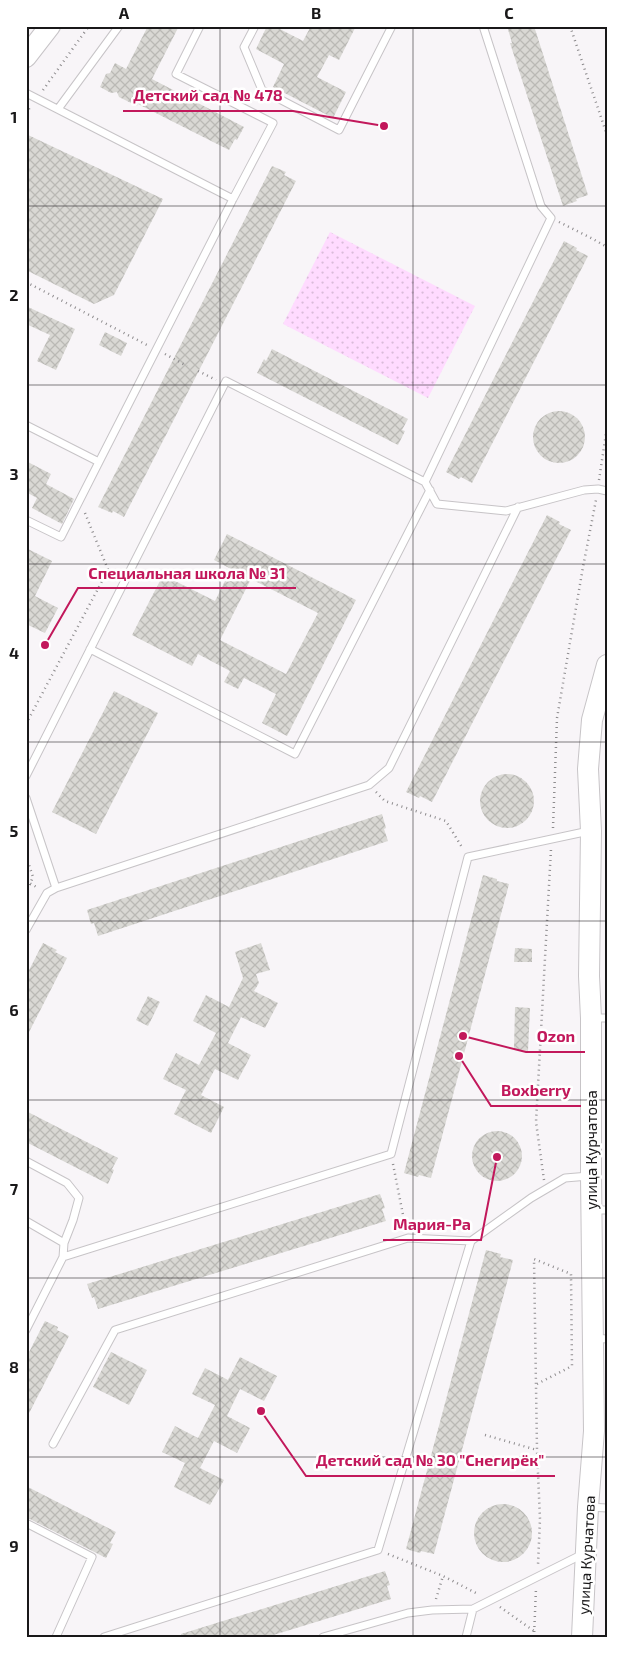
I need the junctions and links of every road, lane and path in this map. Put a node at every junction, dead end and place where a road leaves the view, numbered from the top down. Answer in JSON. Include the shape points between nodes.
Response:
{"nodes":[{"id":1,"x":50,"y":26,"type":"edge"},
{"id":2,"x":89,"y":26,"type":"edge"},
{"id":3,"x":119,"y":26,"type":"edge"},
{"id":4,"x":200,"y":26,"type":"edge"},
{"id":5,"x":255,"y":26,"type":"edge"},
{"id":6,"x":392,"y":26,"type":"edge"},
{"id":7,"x":483,"y":26,"type":"edge"},
{"id":8,"x":570,"y":26,"type":"edge"},
{"id":9,"x":26,"y":57,"type":"edge"},
{"id":10,"x":26,"y":93,"type":"edge"},
{"id":11,"x":37,"y":98,"type":"junction"},
{"id":12,"x":58,"y":109,"type":"junction"},
{"id":13,"x":26,"y":113,"type":"edge"},
{"id":14,"x":607,"y":135,"type":"edge"},
{"id":15,"x":233,"y":199,"type":"junction"},
{"id":16,"x":551,"y":218,"type":"junction"},
{"id":17,"x":607,"y":247,"type":"edge"},
{"id":18,"x":26,"y":282,"type":"edge"},
{"id":19,"x":156,"y":350,"type":"junction"},
{"id":20,"x":187,"y":366,"type":"dead end"},
{"id":21,"x":198,"y":371,"type":"dead end"},
{"id":22,"x":224,"y":384,"type":"junction"},
{"id":23,"x":26,"y":425,"type":"edge"},
{"id":24,"x":607,"y":427,"type":"edge"},
{"id":25,"x":100,"y":462,"type":"junction"},
{"id":26,"x":425,"y":482,"type":"junction"},
{"id":27,"x":430,"y":490,"type":"junction"},
{"id":28,"x":598,"y":490,"type":"junction"},
{"id":29,"x":607,"y":491,"type":"edge"},
{"id":30,"x":80,"y":500,"type":"junction"},
{"id":31,"x":518,"y":507,"type":"junction"},
{"id":32,"x":26,"y":520,"type":"edge"},
{"id":33,"x":108,"y":570,"type":"junction"},
{"id":34,"x":118,"y":595,"type":"junction"},
{"id":35,"x":90,"y":649,"type":"junction"},
{"id":36,"x":607,"y":665,"type":"edge"},
{"id":37,"x":26,"y":724,"type":"edge"},
{"id":38,"x":26,"y":776,"type":"edge"},
{"id":39,"x":369,"y":785,"type":"junction"},
{"id":40,"x":26,"y":798,"type":"edge"},
{"id":41,"x":591,"y":831,"type":"junction"},
{"id":42,"x":26,"y":856,"type":"edge"},
{"id":43,"x":468,"y":857,"type":"junction"},
{"id":44,"x":26,"y":881,"type":"edge"},
{"id":45,"x":31,"y":883,"type":"junction"},
{"id":46,"x":56,"y":888,"type":"junction"},
{"id":47,"x":26,"y":893,"type":"edge"},
{"id":48,"x":47,"y":893,"type":"junction"},
{"id":49,"x":26,"y":930,"type":"edge"},
{"id":50,"x":599,"y":1018,"type":"edge"},
{"id":51,"x":391,"y":1154,"type":"junction"},
{"id":52,"x":26,"y":1161,"type":"edge"},
{"id":53,"x":591,"y":1176,"type":"junction"},
{"id":54,"x":599,"y":1210,"type":"edge"},
{"id":55,"x":26,"y":1221,"type":"edge"},
{"id":56,"x":408,"y":1238,"type":"junction"},
{"id":57,"x":471,"y":1241,"type":"junction"},
{"id":58,"x":64,"y":1243,"type":"junction"},
{"id":59,"x":62,"y":1257,"type":"junction"},
{"id":60,"x":26,"y":1330,"type":"edge"},
{"id":61,"x":600,"y":1339,"type":"edge"},
{"id":62,"x":537,"y":1384,"type":"junction"},
{"id":63,"x":485,"y":1435,"type":"dead end"},
{"id":64,"x":53,"y":1444,"type":"dead end"},
{"id":65,"x":537,"y":1450,"type":"junction"},
{"id":66,"x":597,"y":1507,"type":"edge"},
{"id":67,"x":26,"y":1523,"type":"edge"},
{"id":68,"x":586,"y":1553,"type":"junction"},
{"id":69,"x":381,"y":1556,"type":"dead end"},
{"id":70,"x":443,"y":1576,"type":"junction"},
{"id":71,"x":537,"y":1577,"type":"junction"},
{"id":72,"x":491,"y":1600,"type":"junction"},
{"id":73,"x":473,"y":1609,"type":"junction"},
{"id":74,"x":432,"y":1610,"type":"junction"},
{"id":75,"x":534,"y":1631,"type":"junction"},
{"id":76,"x":56,"y":1637,"type":"edge"},
{"id":77,"x":104,"y":1637,"type":"edge"},
{"id":78,"x":323,"y":1637,"type":"edge"},
{"id":79,"x":466,"y":1637,"type":"edge"},
{"id":80,"x":534,"y":1637,"type":"edge"},
{"id":81,"x":582,"y":1637,"type":"edge"}],
"edges":[{"from":1,"to":9,"type":"main road"},
{"from":2,"to":11,"type":"path"},
{"from":3,"to":12,"type":"lane"},
{"from":4,"to":15,"type":"lane","via":[[176,74],[273,123]]},
{"from":5,"to":6,"type":"lane","via":[[244,47],[262,90],[339,130]]},
{"from":7,"to":16,"type":"lane","via":[[541,206]]},
{"from":8,"to":14,"type":"path"},
{"from":10,"to":11,"type":"lane"},
{"from":11,"to":12,"type":"lane"},
{"from":11,"to":13,"type":"path"},
{"from":12,"to":15,"type":"lane"},
{"from":15,"to":19,"type":"lane"},
{"from":16,"to":17,"type":"path"},
{"from":16,"to":26,"type":"lane"},
{"from":18,"to":19,"type":"path"},
{"from":19,"to":20,"type":"path"},
{"from":19,"to":25,"type":"lane"},
{"from":21,"to":22,"type":"path"},
{"from":22,"to":26,"type":"lane","via":[[226,381]]},
{"from":22,"to":34,"type":"lane"},
{"from":23,"to":25,"type":"lane"},
{"from":24,"to":28,"type":"path"},
{"from":25,"to":30,"type":"lane"},
{"from":26,"to":27,"type":"lane"},
{"from":27,"to":31,"type":"lane","via":[[437,504],[506,511]]},
{"from":27,"to":35,"type":"lane","via":[[296,754]]},
{"from":28,"to":29,"type":"lane"},
{"from":28,"to":31,"type":"lane","via":[[584,490]]},
{"from":30,"to":32,"type":"lane","via":[[61,537]]},
{"from":30,"to":33,"type":"path"},
{"from":31,"to":39,"type":"lane","via":[[389,768]]},
{"from":33,"to":34,"type":"path"},
{"from":33,"to":37,"type":"path"},
{"from":34,"to":35,"type":"lane"},
{"from":35,"to":38,"type":"lane"},
{"from":36,"to":41,"type":"main road","name":"улица Курчатова","via":[[592,720],[588,769]]},
{"from":39,"to":43,"type":"path","via":[[385,801],[446,821]]},
{"from":39,"to":46,"type":"lane"},
{"from":40,"to":46,"type":"lane"},
{"from":41,"to":43,"type":"lane"},
{"from":41,"to":50,"type":"main road","name":"улица Курчатова","via":[[589,976]]},
{"from":42,"to":45,"type":"path","via":[[33,876]]},
{"from":43,"to":51,"type":"lane"},
{"from":44,"to":45,"type":"path"},
{"from":45,"to":47,"type":"path"},
{"from":45,"to":48,"type":"path"},
{"from":46,"to":48,"type":"lane"},
{"from":48,"to":49,"type":"lane"},
{"from":50,"to":53,"type":"main road","name":"улица Курчатова"},
{"from":51,"to":56,"type":"path"},
{"from":51,"to":59,"type":"lane"},
{"from":52,"to":58,"type":"lane","via":[[68,1183],[79,1198]]},
{"from":53,"to":54,"type":"main road","name":"улица Курчатова"},
{"from":53,"to":57,"type":"lane","via":[[565,1178]]},
{"from":54,"to":61,"type":"main road","name":"улица Курчатова"},
{"from":55,"to":58,"type":"lane"},
{"from":56,"to":57,"type":"lane"},
{"from":56,"to":64,"type":"lane","via":[[115,1330]]},
{"from":57,"to":77,"type":"lane","via":[[378,1550]]},
{"from":58,"to":59,"type":"lane"},
{"from":59,"to":60,"type":"lane"},
{"from":61,"to":66,"type":"main road","name":"улица Курчатова","via":[[594,1431]]},
{"from":62,"to":62,"type":"path","via":[[535,1297],[534,1259],[570,1274],[572,1366]]},
{"from":62,"to":65,"type":"path"},
{"from":63,"to":65,"type":"path"},
{"from":65,"to":71,"type":"path","via":[[540,1519]]},
{"from":66,"to":68,"type":"main road","name":"улица Курчатова"},
{"from":67,"to":76,"type":"lane","via":[[92,1557]]},
{"from":68,"to":71,"type":"lane"},
{"from":68,"to":81,"type":"main road","name":"улица Курчатова"},
{"from":69,"to":70,"type":"path","via":[[388,1554]]},
{"from":70,"to":72,"type":"path"},
{"from":70,"to":74,"type":"path"},
{"from":71,"to":72,"type":"lane"},
{"from":71,"to":75,"type":"path"},
{"from":72,"to":73,"type":"lane"},
{"from":72,"to":75,"type":"path"},
{"from":73,"to":74,"type":"lane"},
{"from":73,"to":79,"type":"lane"},
{"from":74,"to":78,"type":"lane","via":[[408,1613]]},
{"from":75,"to":80,"type":"path"}]}
